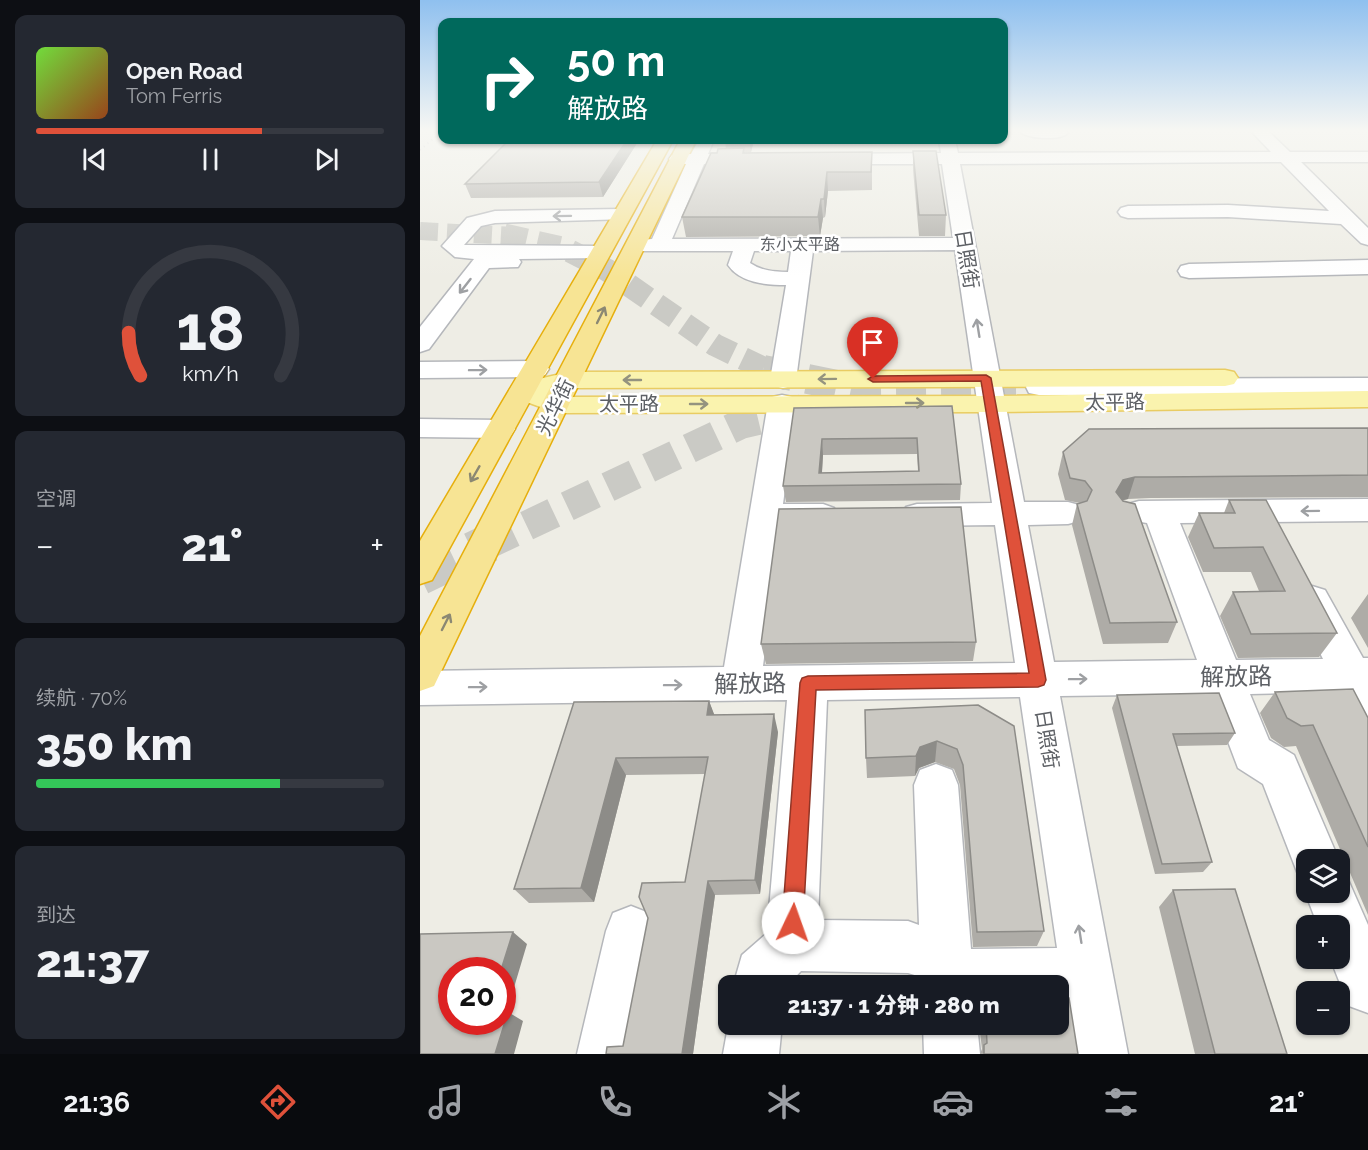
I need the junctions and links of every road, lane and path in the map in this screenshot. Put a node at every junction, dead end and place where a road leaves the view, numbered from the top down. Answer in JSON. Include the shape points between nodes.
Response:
{"nodes":[{"id":1,"x":641,"y":180,"type":"edge"},
{"id":2,"x":673,"y":180,"type":"edge"},
{"id":3,"x":679,"y":180,"type":"edge"},
{"id":4,"x":954,"y":180,"type":"edge"},
{"id":5,"x":1309,"y":180,"type":"edge"},
{"id":6,"x":1128,"y":212,"type":"dead end"},
{"id":7,"x":621,"y":215,"type":"junction"},
{"id":8,"x":1346,"y":218,"type":"junction"},
{"id":9,"x":1368,"y":239,"type":"edge"},
{"id":10,"x":745,"y":244,"type":"junction"},
{"id":11,"x":803,"y":244,"type":"junction"},
{"id":12,"x":965,"y":244,"type":"junction"},
{"id":13,"x":636,"y":245,"type":"junction"},
{"id":14,"x":659,"y":245,"type":"junction"},
{"id":15,"x":598,"y":256,"type":"junction"},
{"id":16,"x":1368,"y":267,"type":"edge"},
{"id":17,"x":1189,"y":271,"type":"dead end"},
{"id":18,"x":798,"y":279,"type":"junction"},
{"id":19,"x":420,"y":344,"type":"edge"},
{"id":20,"x":420,"y":370,"type":"edge"},
{"id":21,"x":1368,"y":379,"type":"edge"},
{"id":22,"x":529,"y":380,"type":"junction"},
{"id":23,"x":1368,"y":386,"type":"edge"},
{"id":24,"x":1368,"y":390,"type":"edge"},
{"id":25,"x":988,"y":391,"type":"junction"},
{"id":26,"x":563,"y":392,"type":"junction"},
{"id":27,"x":782,"y":392,"type":"junction"},
{"id":28,"x":1368,"y":399,"type":"edge"},
{"id":29,"x":420,"y":428,"type":"edge"},
{"id":30,"x":501,"y":429,"type":"junction"},
{"id":31,"x":1368,"y":510,"type":"edge"},
{"id":32,"x":1265,"y":511,"type":"junction"},
{"id":33,"x":1068,"y":513,"type":"dead end"},
{"id":34,"x":1010,"y":514,"type":"junction"},
{"id":35,"x":846,"y":515,"type":"edge"},
{"id":36,"x":893,"y":515,"type":"edge"},
{"id":37,"x":765,"y":516,"type":"junction"},
{"id":38,"x":1281,"y":542,"type":"edge"},
{"id":39,"x":420,"y":571,"type":"edge"},
{"id":40,"x":1297,"y":572,"type":"edge"},
{"id":41,"x":420,"y":674,"type":"edge"},
{"id":42,"x":1223,"y":677,"type":"junction"},
{"id":43,"x":1038,"y":680,"type":"junction"},
{"id":44,"x":808,"y":683,"type":"junction"},
{"id":45,"x":741,"y":684,"type":"junction"},
{"id":46,"x":1362,"y":686,"type":"edge"},
{"id":47,"x":420,"y":688,"type":"edge"},
{"id":48,"x":936,"y":785,"type":"dead end"},
{"id":49,"x":1311,"y":849,"type":"edge"},
{"id":50,"x":1334,"y":903,"type":"edge"},
{"id":51,"x":631,"y":931,"type":"dead end"},
{"id":52,"x":791,"y":945,"type":"junction"},
{"id":53,"x":1086,"y":974,"type":"junction"},
{"id":54,"x":760,"y":975,"type":"edge"},
{"id":55,"x":937,"y":975,"type":"edge"},
{"id":56,"x":947,"y":975,"type":"edge"},
{"id":57,"x":1069,"y":975,"type":"edge"},
{"id":58,"x":1368,"y":987,"type":"edge"},
{"id":59,"x":754,"y":1035,"type":"edge"},
{"id":60,"x":951,"y":1035,"type":"edge"},
{"id":61,"x":605,"y":1054,"type":"edge"},
{"id":62,"x":751,"y":1054,"type":"edge"},
{"id":63,"x":952,"y":1054,"type":"edge"},
{"id":64,"x":1100,"y":1054,"type":"edge"}],
"edges":[{"from":1,"to":7,"type":"highway","name":"光华街"},
{"from":2,"to":13,"type":"highway","name":"光华街"},
{"from":3,"to":14,"type":"street"},
{"from":4,"to":12,"type":"street","name":"日照街"},
{"from":5,"to":8,"type":"street"},
{"from":6,"to":8,"type":"street","via":[[1228,211]]},
{"from":7,"to":15,"type":"highway","name":"光华街"},
{"from":7,"to":15,"type":"street","one_way":true,"via":[[495,217],[474,222],[452,246],[462,253]]},
{"from":8,"to":9,"type":"street"},
{"from":10,"to":11,"type":"street","name":"东小太平路"},
{"from":10,"to":14,"type":"street","name":"东小太平路"},
{"from":10,"to":18,"type":"street","via":[[739,265],[745,270],[759,276]]},
{"from":11,"to":12,"type":"street","name":"东小太平路"},
{"from":11,"to":18,"type":"street"},
{"from":25,"to":12,"type":"street","name":"日照街","one_way":true},
{"from":13,"to":14,"type":"street","name":"东小太平路"},
{"from":26,"to":13,"type":"highway","name":"光华街","one_way":true},
{"from":15,"to":19,"type":"street","one_way":true,"via":[[483,262]]},
{"from":15,"to":22,"type":"highway","name":"光华街"},
{"from":16,"to":17,"type":"street"},
{"from":18,"to":27,"type":"street"},
{"from":20,"to":22,"type":"street","one_way":true},
{"from":21,"to":25,"type":"main road","name":"太平路"},
{"from":22,"to":26,"type":"main road","name":"太平路"},
{"from":22,"to":30,"type":"highway","name":"光华街"},
{"from":23,"to":24,"type":"street","via":[[1039,390]]},
{"from":25,"to":27,"type":"main road","name":"太平路"},
{"from":25,"to":28,"type":"main road","name":"太平路"},
{"from":25,"to":34,"type":"street","name":"日照街"},
{"from":26,"to":27,"type":"main road","name":"太平路"},
{"from":41,"to":26,"type":"highway","name":"光华街","one_way":true},
{"from":27,"to":37,"type":"street"},
{"from":29,"to":30,"type":"street"},
{"from":30,"to":39,"type":"highway","name":"光华街","one_way":true},
{"from":31,"to":32,"type":"street","one_way":true},
{"from":32,"to":38,"type":"street"},
{"from":32,"to":42,"type":"street","via":[[1144,512]]},
{"from":33,"to":34,"type":"street"},
{"from":34,"to":36,"type":"street"},
{"from":34,"to":43,"type":"street","name":"日照街"},
{"from":35,"to":37,"type":"street"},
{"from":37,"to":45,"type":"street"},
{"from":40,"to":46,"type":"street"},
{"from":43,"to":42,"type":"street","name":"解放路","one_way":true},
{"from":42,"to":46,"type":"street","name":"解放路"},
{"from":42,"to":49,"type":"street","via":[[1253,754],[1279,770]]},
{"from":43,"to":44,"type":"street","name":"解放路"},
{"from":53,"to":43,"type":"street","name":"日照街","one_way":true},
{"from":44,"to":45,"type":"street","name":"解放路"},
{"from":44,"to":52,"type":"street"},
{"from":47,"to":45,"type":"street","name":"解放路","one_way":true},
{"from":48,"to":56,"type":"street"},
{"from":50,"to":58,"type":"street"},
{"from":51,"to":61,"type":"street"},
{"from":52,"to":54,"type":"street"},
{"from":52,"to":55,"type":"street","via":[[908,947]]},
{"from":53,"to":57,"type":"street"},
{"from":53,"to":64,"type":"street","name":"日照街"},
{"from":59,"to":62,"type":"street"},
{"from":60,"to":63,"type":"street"}]}
